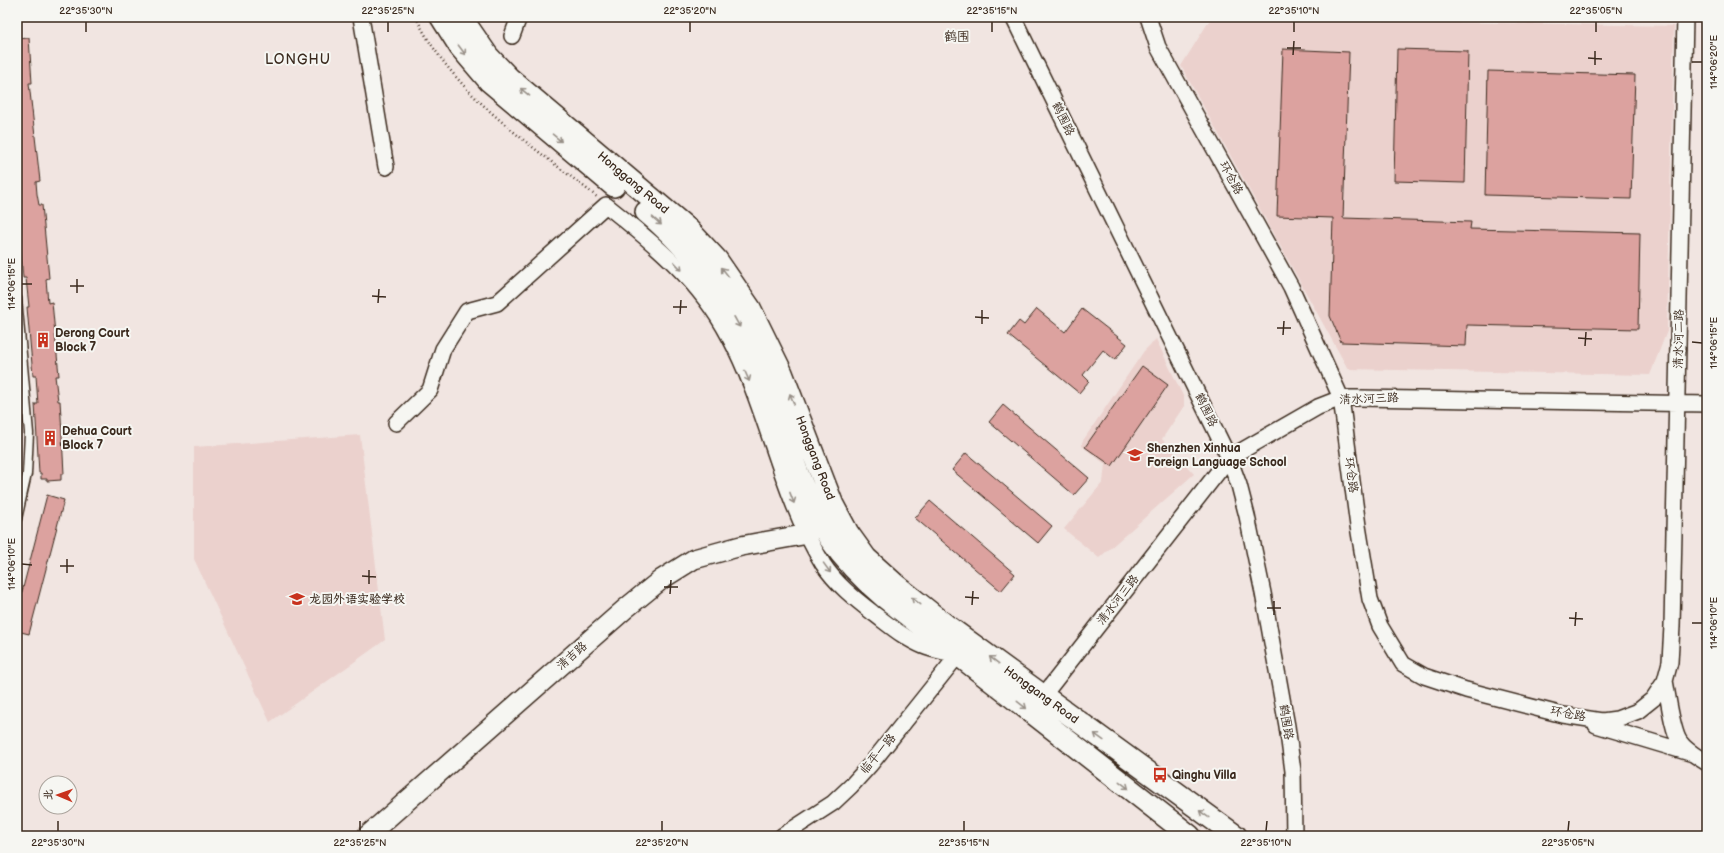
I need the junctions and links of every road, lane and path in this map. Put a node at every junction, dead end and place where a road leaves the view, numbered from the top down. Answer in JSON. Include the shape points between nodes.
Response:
{"nodes":[{"id":1,"x":362,"y":17,"type":"edge"},
{"id":2,"x":441,"y":17,"type":"edge"},
{"id":3,"x":461,"y":17,"type":"edge"},
{"id":4,"x":519,"y":17,"type":"edge"},
{"id":5,"x":1013,"y":17,"type":"edge"},
{"id":6,"x":1148,"y":17,"type":"edge"},
{"id":7,"x":1685,"y":17,"type":"edge"},
{"id":8,"x":512,"y":36,"type":"dead end"},
{"id":9,"x":386,"y":167,"type":"dead end"},
{"id":10,"x":17,"y":298,"type":"edge"},
{"id":11,"x":20,"y":369,"type":"edge"},
{"id":12,"x":1341,"y":398,"type":"junction"},
{"id":13,"x":1677,"y":404,"type":"junction"},
{"id":14,"x":1707,"y":404,"type":"edge"},
{"id":15,"x":396,"y":423,"type":"dead end"},
{"id":16,"x":1229,"y":458,"type":"junction"},
{"id":17,"x":17,"y":516,"type":"edge"},
{"id":18,"x":808,"y":534,"type":"junction"},
{"id":19,"x":958,"y":655,"type":"junction"},
{"id":20,"x":1670,"y":662,"type":"joint"},
{"id":21,"x":1665,"y":681,"type":"junction"},
{"id":22,"x":1043,"y":696,"type":"junction"},
{"id":23,"x":1563,"y":715,"type":"junction"},
{"id":24,"x":1693,"y":754,"type":"junction"},
{"id":25,"x":1707,"y":763,"type":"edge"},
{"id":26,"x":366,"y":836,"type":"edge"},
{"id":27,"x":782,"y":836,"type":"edge"},
{"id":28,"x":1190,"y":836,"type":"edge"},
{"id":29,"x":1236,"y":836,"type":"edge"},
{"id":30,"x":1294,"y":836,"type":"edge"}],
"edges":[{"from":1,"to":9,"type":"street"},
{"from":2,"to":19,"type":"main road","name":"Honggang Road","one_way":true,"via":[[460,47],[489,81],[658,222],[704,271],[733,315],[757,361],[809,499],[831,541],[871,586]]},
{"from":22,"to":3,"type":"main road","name":"Honggang Road","one_way":true,"via":[[896,585],[866,558],[840,519],[772,351],[750,308],[729,276],[688,229],[509,78],[488,56]]},
{"from":4,"to":8,"type":"street"},
{"from":5,"to":16,"type":"street","name":"鹤围路"},
{"from":6,"to":12,"type":"street","name":"环仓路","via":[[1158,47],[1291,287]]},
{"from":7,"to":13,"type":"street","name":"清水河二路"},
{"from":10,"to":11,"type":"lane"},
{"from":11,"to":17,"type":"lane","via":[[29,427],[29,454],[26,481]]},
{"from":12,"to":13,"type":"street","name":"清水河三路"},
{"from":12,"to":16,"type":"street","name":"清水河三路","via":[[1318,407]]},
{"from":12,"to":23,"type":"street","name":"环仓路","via":[[1370,599],[1380,626],[1402,664],[1424,676],[1466,690]]},
{"from":13,"to":14,"type":"street","name":"清水河三路"},
{"from":13,"to":20,"type":"street","name":"清水河二路"},
{"from":15,"to":18,"type":"street","one_way":true,"via":[[430,390],[443,350],[467,311],[497,303],[606,204],[678,265],[718,316],[751,384],[791,496]]},
{"from":16,"to":22,"type":"street","name":"清水河三路"},
{"from":16,"to":30,"type":"street","name":"鹤围路","via":[[1247,516],[1287,726],[1293,771]]},
{"from":18,"to":19,"type":"street","one_way":true,"via":[[824,565],[864,606],[923,647]]},
{"from":18,"to":26,"type":"street","name":"清吉路","via":[[708,554],[694,559],[662,579]]},
{"from":19,"to":27,"type":"street","name":"临平一路","via":[[851,786],[833,803]]},
{"from":19,"to":28,"type":"main road","name":"Honggang Road","one_way":true},
{"from":20,"to":21,"type":"street","name":"环仓路"},
{"from":21,"to":23,"type":"street","name":"环仓路","via":[[1653,699],[1617,720]]},
{"from":21,"to":24,"type":"street","via":[[1680,742]]},
{"from":29,"to":22,"type":"main road","name":"Honggang Road","one_way":true},
{"from":23,"to":24,"type":"street"},
{"from":24,"to":25,"type":"street"}]}
